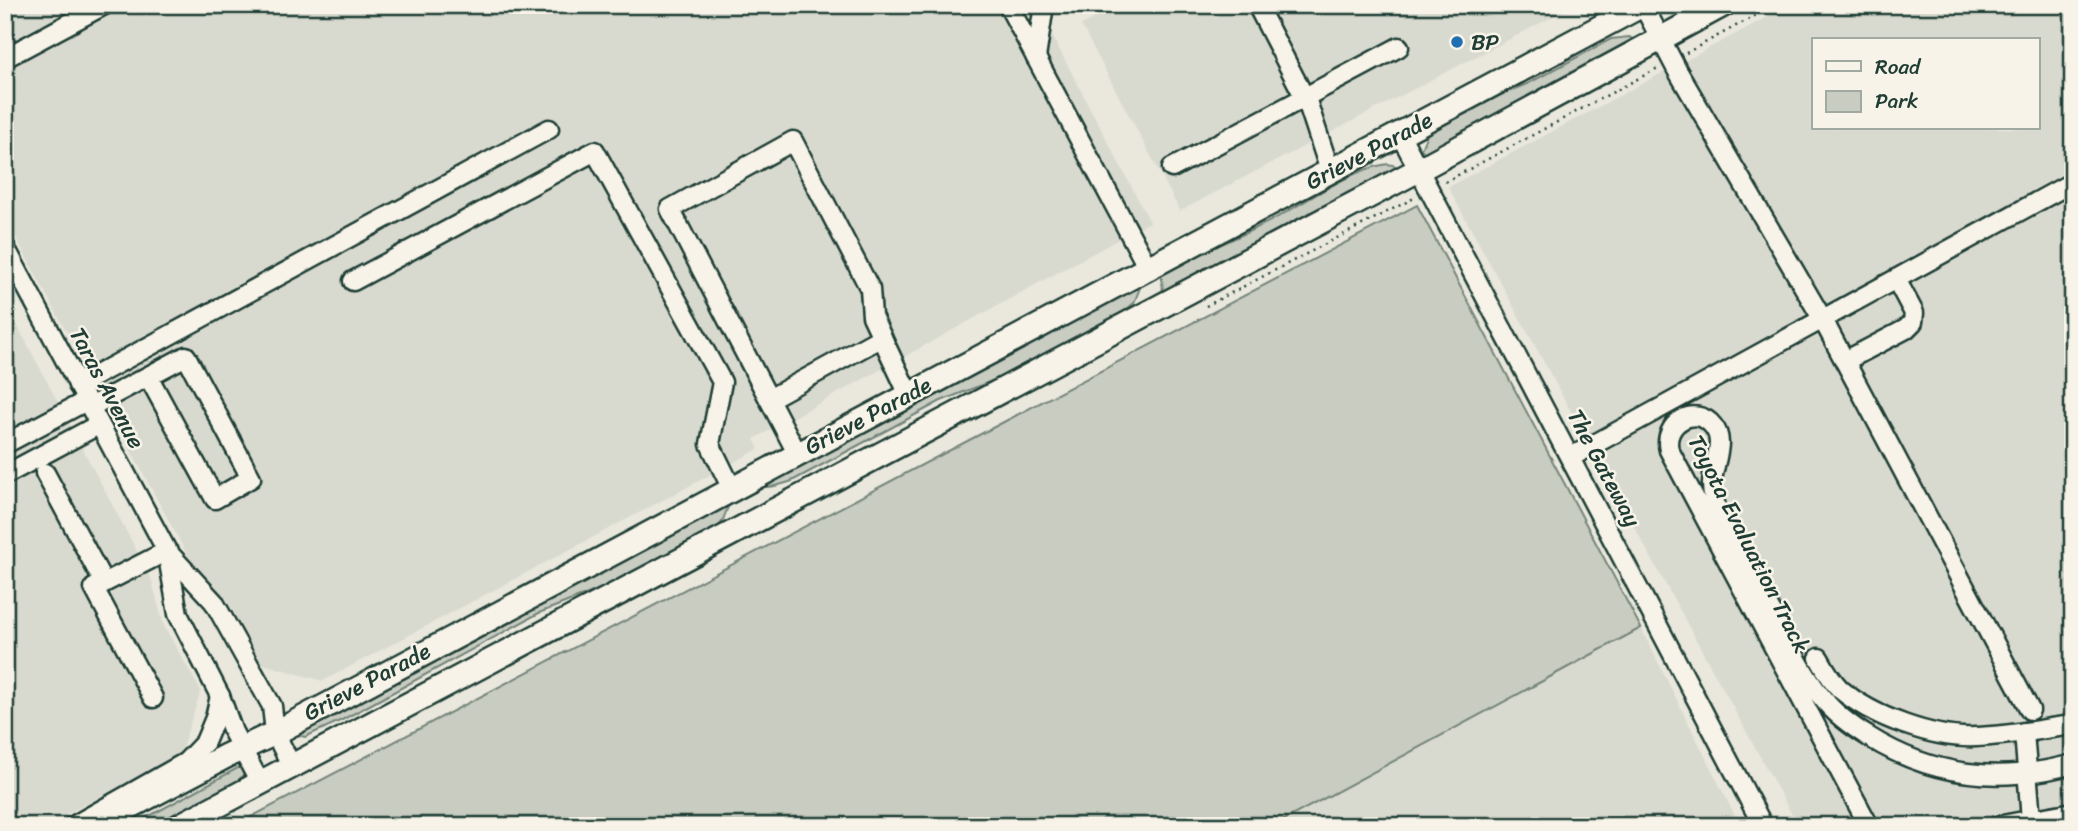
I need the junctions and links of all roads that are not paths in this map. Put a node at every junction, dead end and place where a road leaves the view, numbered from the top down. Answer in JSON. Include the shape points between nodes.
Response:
{"nodes":[{"id":1,"x":104,"y":5,"type":"edge"},
{"id":2,"x":1008,"y":5,"type":"edge"},
{"id":3,"x":1044,"y":5,"type":"edge"},
{"id":4,"x":1257,"y":5,"type":"edge"},
{"id":5,"x":1642,"y":5,"type":"edge"},
{"id":6,"x":1723,"y":5,"type":"edge"},
{"id":7,"x":1661,"y":39,"type":"junction"},
{"id":8,"x":1399,"y":47,"type":"dead end"},
{"id":9,"x":5,"y":58,"type":"edge"},
{"id":10,"x":1036,"y":58,"type":"junction"},
{"id":11,"x":1304,"y":97,"type":"junction"},
{"id":12,"x":549,"y":129,"type":"dead end"},
{"id":13,"x":1400,"y":134,"type":"junction"},
{"id":14,"x":1172,"y":168,"type":"dead end"},
{"id":15,"x":1331,"y":171,"type":"junction"},
{"id":16,"x":1425,"y":179,"type":"junction"},
{"id":17,"x":2073,"y":182,"type":"edge"},
{"id":18,"x":5,"y":247,"type":"edge"},
{"id":19,"x":1148,"y":268,"type":"junction"},
{"id":20,"x":1896,"y":279,"type":"junction"},
{"id":21,"x":352,"y":281,"type":"dead end"},
{"id":22,"x":1822,"y":320,"type":"junction"},
{"id":23,"x":882,"y":337,"type":"junction"},
{"id":24,"x":1844,"y":361,"type":"junction"},
{"id":25,"x":148,"y":376,"type":"junction"},
{"id":26,"x":78,"y":384,"type":"junction"},
{"id":27,"x":909,"y":395,"type":"junction"},
{"id":28,"x":769,"y":399,"type":"junction"},
{"id":29,"x":88,"y":404,"type":"junction"},
{"id":30,"x":98,"y":425,"type":"junction"},
{"id":31,"x":5,"y":444,"type":"edge"},
{"id":32,"x":797,"y":453,"type":"junction"},
{"id":33,"x":1571,"y":457,"type":"junction"},
{"id":34,"x":45,"y":473,"type":"dead end"},
{"id":35,"x":5,"y":475,"type":"edge"},
{"id":36,"x":732,"y":489,"type":"junction"},
{"id":37,"x":166,"y":551,"type":"junction"},
{"id":38,"x":104,"y":583,"type":"junction"},
{"id":39,"x":1819,"y":658,"type":"dead end"},
{"id":40,"x":219,"y":696,"type":"junction"},
{"id":41,"x":153,"y":698,"type":"dead end"},
{"id":42,"x":2030,"y":710,"type":"dead end"},
{"id":43,"x":2073,"y":725,"type":"edge"},
{"id":44,"x":2024,"y":732,"type":"junction"},
{"id":45,"x":275,"y":733,"type":"junction"},
{"id":46,"x":243,"y":747,"type":"junction"},
{"id":47,"x":2073,"y":764,"type":"edge"},
{"id":48,"x":290,"y":765,"type":"junction"},
{"id":49,"x":2027,"y":773,"type":"junction"},
{"id":50,"x":260,"y":783,"type":"junction"},
{"id":51,"x":2073,"y":812,"type":"edge"},
{"id":52,"x":2031,"y":820,"type":"junction"},
{"id":53,"x":73,"y":826,"type":"edge"},
{"id":54,"x":93,"y":826,"type":"edge"},
{"id":55,"x":179,"y":826,"type":"edge"},
{"id":56,"x":1763,"y":826,"type":"edge"},
{"id":57,"x":1869,"y":826,"type":"edge"},
{"id":58,"x":1997,"y":826,"type":"edge"}],
"edges":[{"from":1,"to":9,"type":"street"},
{"from":2,"to":10,"type":"street"},
{"from":3,"to":10,"type":"street"},
{"from":4,"to":11,"type":"street"},
{"from":5,"to":7,"type":"street"},
{"from":5,"to":13,"type":"main road","name":"Grieve Parade"},
{"from":6,"to":7,"type":"main road","name":"Grieve Parade"},
{"from":7,"to":16,"type":"main road","name":"Grieve Parade"},
{"from":7,"to":22,"type":"street"},
{"from":8,"to":11,"type":"street"},
{"from":10,"to":19,"type":"street"},
{"from":11,"to":14,"type":"street"},
{"from":11,"to":15,"type":"street"},
{"from":12,"to":26,"type":"street"},
{"from":13,"to":15,"type":"main road","name":"Grieve Parade"},
{"from":13,"to":16,"type":"street","name":"The Gateway"},
{"from":15,"to":19,"type":"main road","name":"Grieve Parade"},
{"from":16,"to":33,"type":"street","name":"The Gateway"},
{"from":16,"to":48,"type":"main road","name":"Grieve Parade"},
{"from":17,"to":20,"type":"street"},
{"from":18,"to":26,"type":"street","name":"Taras Avenue"},
{"from":19,"to":27,"type":"main road","name":"Grieve Parade"},
{"from":20,"to":22,"type":"street"},
{"from":20,"to":24,"type":"street","via":[[1914,313],[1913,322]]},
{"from":21,"to":36,"type":"street","via":[[595,151],[722,382],[710,444]]},
{"from":22,"to":24,"type":"street"},
{"from":22,"to":33,"type":"street"},
{"from":23,"to":27,"type":"street"},
{"from":23,"to":28,"type":"street"},
{"from":23,"to":28,"type":"street","via":[[872,316],[870,289],[793,141],[670,209]]},
{"from":24,"to":42,"type":"street"},
{"from":25,"to":25,"type":"street","via":[[215,499],[251,478],[186,356]]},
{"from":25,"to":29,"type":"street"},
{"from":26,"to":29,"type":"street","name":"Taras Avenue"},
{"from":27,"to":32,"type":"main road","name":"Grieve Parade"},
{"from":28,"to":32,"type":"street"},
{"from":29,"to":30,"type":"street","name":"Taras Avenue"},
{"from":29,"to":31,"type":"street"},
{"from":30,"to":35,"type":"street"},
{"from":30,"to":37,"type":"street","name":"Taras Avenue"},
{"from":32,"to":36,"type":"main road","name":"Grieve Parade"},
{"from":33,"to":56,"type":"street","name":"The Gateway"},
{"from":34,"to":38,"type":"street"},
{"from":36,"to":45,"type":"main road","name":"Grieve Parade"},
{"from":37,"to":38,"type":"street"},
{"from":37,"to":40,"type":"street","name":"Taras Avenue","via":[[178,614]]},
{"from":37,"to":45,"type":"street","name":"Taras Avenue","via":[[214,602],[272,706]]},
{"from":38,"to":41,"type":"street","via":[[94,589]]},
{"from":39,"to":44,"type":"street","via":[[1840,688],[1872,711],[1920,729],[1974,737]]},
{"from":40,"to":46,"type":"street","name":"Taras Avenue"},
{"from":40,"to":53,"type":"street","via":[[205,742],[186,762]]},
{"from":43,"to":44,"type":"street"},
{"from":44,"to":49,"type":"street"},
{"from":45,"to":46,"type":"main road","name":"Grieve Parade"},
{"from":45,"to":48,"type":"street","name":"Taras Avenue"},
{"from":46,"to":50,"type":"street","name":"Taras Avenue"},
{"from":46,"to":54,"type":"main road","name":"Grieve Parade"},
{"from":47,"to":49,"type":"street","name":"Toyota Evaluation Track"},
{"from":48,"to":50,"type":"main road","name":"Grieve Parade"},
{"from":49,"to":52,"type":"street"},
{"from":49,"to":57,"type":"street","name":"Toyota Evaluation Track","via":[[1965,774],[1931,766],[1891,751],[1824,701],[1795,656],[1713,500],[1719,443],[1716,430],[1704,419],[1684,419],[1670,432],[1669,450]]},
{"from":50,"to":55,"type":"main road","name":"Grieve Parade"},
{"from":51,"to":52,"type":"street"},
{"from":52,"to":58,"type":"street"}]}
